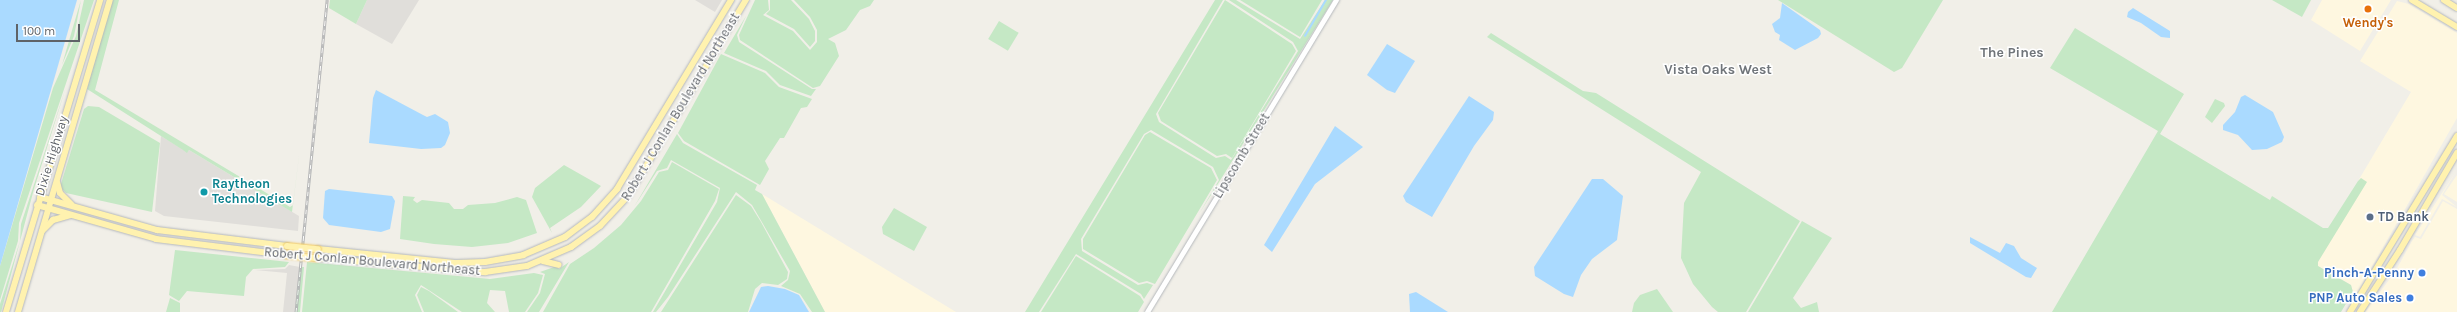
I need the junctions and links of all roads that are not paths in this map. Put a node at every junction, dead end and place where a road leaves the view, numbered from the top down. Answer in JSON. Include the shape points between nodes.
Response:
{"nodes":[{"id":1,"x":100,"y":0,"type":"edge"},
{"id":2,"x":110,"y":0,"type":"edge"},
{"id":3,"x":731,"y":0,"type":"edge"},
{"id":4,"x":746,"y":0,"type":"edge"},
{"id":5,"x":1336,"y":0,"type":"edge"},
{"id":6,"x":2412,"y":0,"type":"edge"},
{"id":7,"x":2444,"y":0,"type":"edge"},
{"id":8,"x":2457,"y":8,"type":"edge"},
{"id":9,"x":2457,"y":27,"type":"edge"},
{"id":10,"x":2457,"y":136,"type":"edge"},
{"id":11,"x":2457,"y":153,"type":"edge"},
{"id":12,"x":56,"y":180,"type":"junction"},
{"id":13,"x":40,"y":197,"type":"junction"},
{"id":14,"x":50,"y":200,"type":"junction"},
{"id":15,"x":37,"y":205,"type":"junction"},
{"id":16,"x":73,"y":206,"type":"junction"},
{"id":17,"x":48,"y":208,"type":"junction"},
{"id":18,"x":73,"y":215,"type":"junction"},
{"id":19,"x":41,"y":232,"type":"junction"},
{"id":20,"x":2391,"y":246,"type":"junction"},
{"id":21,"x":2383,"y":260,"type":"junction"},
{"id":22,"x":541,"y":261,"type":"junction"},
{"id":23,"x":559,"y":266,"type":"dead end"},
{"id":24,"x":2390,"y":267,"type":"junction"},
{"id":25,"x":2382,"y":278,"type":"junction"},
{"id":26,"x":6,"y":312,"type":"edge"},
{"id":27,"x":18,"y":312,"type":"edge"},
{"id":28,"x":1147,"y":312,"type":"edge"},
{"id":29,"x":2350,"y":312,"type":"edge"},
{"id":30,"x":2360,"y":312,"type":"edge"}],
"edges":[{"from":1,"to":13,"type":"main road","name":"Dixie Highway"},
{"from":2,"to":12,"type":"main road","name":"Dixie Highway"},
{"from":3,"to":16,"type":"main road","name":"Robert J Conlan Boulevard Northeast","bridge":true,"via":[[617,189],[592,217],[565,237],[523,256],[479,263],[457,263],[287,246],[157,230]]},
{"from":4,"to":22,"type":"main road","name":"Robert J Conlan Boulevard Northeast","via":[[628,196],[616,211],[588,236]]},
{"from":5,"to":28,"type":"street","name":"Lipscomb Street"},
{"from":6,"to":9,"type":"main road"},
{"from":7,"to":8,"type":"main road"},
{"from":10,"to":20,"type":"main road"},
{"from":11,"to":24,"type":"main road"},
{"from":12,"to":14,"type":"main road","name":"Dixie Highway"},
{"from":12,"to":16,"type":"main road","via":[[60,193]]},
{"from":13,"to":14,"type":"main road","name":"Robert J Conlan Boulevard Northeast"},
{"from":13,"to":15,"type":"main road","name":"Dixie Highway"},
{"from":14,"to":16,"type":"main road","name":"Robert J Conlan Boulevard Northeast"},
{"from":14,"to":17,"type":"main road","name":"Dixie Highway"},
{"from":15,"to":17,"type":"main road","name":"Robert J Conlan Boulevard Northeast"},
{"from":15,"to":26,"type":"main road","name":"Dixie Highway"},
{"from":17,"to":18,"type":"main road","name":"Robert J Conlan Boulevard Northeast"},
{"from":17,"to":19,"type":"main road","name":"Dixie Highway"},
{"from":18,"to":19,"type":"main road","via":[[52,220]]},
{"from":18,"to":22,"type":"main road","name":"Robert J Conlan Boulevard Northeast","bridge":true,"via":[[156,239],[286,255],[471,272],[506,270]]},
{"from":19,"to":27,"type":"main road","name":"Dixie Highway"},
{"from":20,"to":21,"type":"main road"},
{"from":20,"to":24,"type":"main road"},
{"from":21,"to":25,"type":"main road"},
{"from":21,"to":29,"type":"main road"},
{"from":22,"to":23,"type":"main road"},
{"from":24,"to":25,"type":"main road"},
{"from":25,"to":30,"type":"main road"}]}
